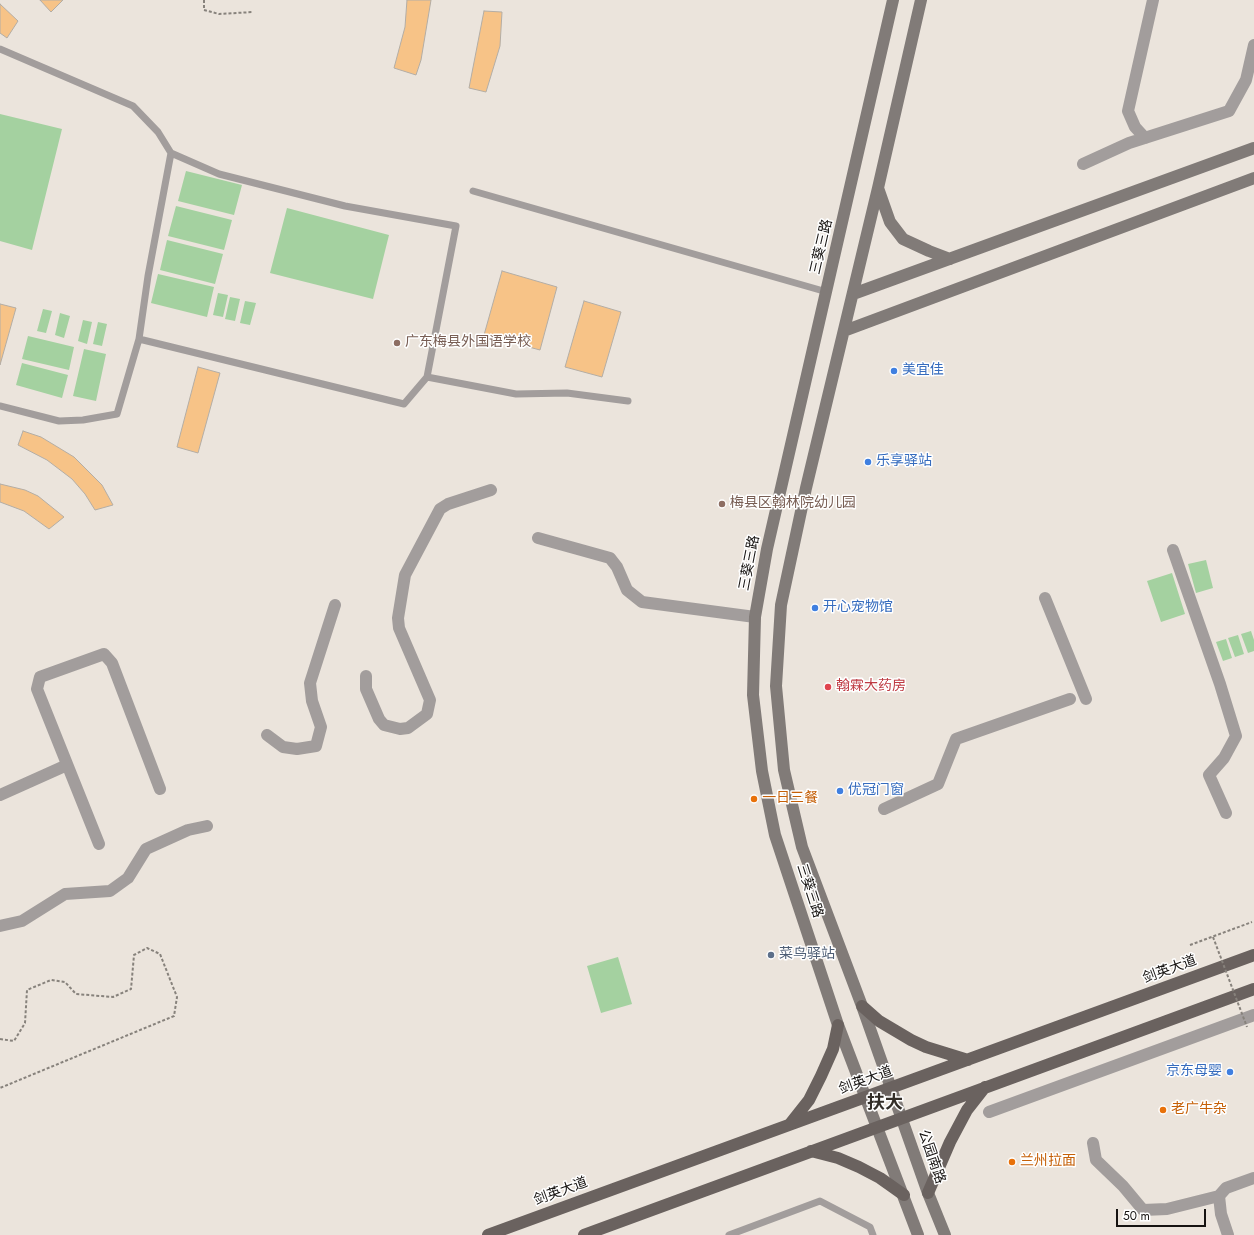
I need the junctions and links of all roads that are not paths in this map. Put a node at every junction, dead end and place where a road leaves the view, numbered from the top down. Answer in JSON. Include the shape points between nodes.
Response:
{"nodes":[{"id":1,"x":893,"y":0,"type":"edge"},
{"id":2,"x":921,"y":0,"type":"edge"},
{"id":3,"x":1151,"y":1,"type":"edge"},
{"id":4,"x":1254,"y":45,"type":"edge"},
{"id":5,"x":0,"y":49,"type":"edge"},
{"id":6,"x":1145,"y":138,"type":"junction"},
{"id":7,"x":1254,"y":148,"type":"edge"},
{"id":8,"x":170,"y":153,"type":"junction"},
{"id":9,"x":1083,"y":164,"type":"dead end"},
{"id":10,"x":1254,"y":178,"type":"edge"},
{"id":11,"x":878,"y":188,"type":"junction"},
{"id":12,"x":473,"y":191,"type":"dead end"},
{"id":13,"x":950,"y":259,"type":"junction"},
{"id":14,"x":827,"y":292,"type":"junction"},
{"id":15,"x":852,"y":294,"type":"junction"},
{"id":16,"x":844,"y":331,"type":"junction"},
{"id":17,"x":139,"y":339,"type":"junction"},
{"id":18,"x":427,"y":378,"type":"junction"},
{"id":19,"x":628,"y":401,"type":"dead end"},
{"id":20,"x":0,"y":406,"type":"edge"},
{"id":21,"x":492,"y":490,"type":"dead end"},
{"id":22,"x":538,"y":538,"type":"dead end"},
{"id":23,"x":1173,"y":550,"type":"dead end"},
{"id":24,"x":1045,"y":598,"type":"dead end"},
{"id":25,"x":335,"y":606,"type":"dead end"},
{"id":26,"x":755,"y":617,"type":"junction"},
{"id":27,"x":366,"y":676,"type":"dead end"},
{"id":28,"x":1070,"y":699,"type":"dead end"},
{"id":29,"x":1086,"y":699,"type":"dead end"},
{"id":30,"x":267,"y":735,"type":"dead end"},
{"id":31,"x":68,"y":765,"type":"junction"},
{"id":32,"x":160,"y":789,"type":"dead end"},
{"id":33,"x":0,"y":795,"type":"edge"},
{"id":34,"x":884,"y":809,"type":"dead end"},
{"id":35,"x":1226,"y":813,"type":"dead end"},
{"id":36,"x":208,"y":826,"type":"dead end"},
{"id":37,"x":99,"y":844,"type":"dead end"},
{"id":38,"x":0,"y":926,"type":"edge"},
{"id":39,"x":1254,"y":955,"type":"edge"},
{"id":40,"x":1254,"y":989,"type":"edge"},
{"id":41,"x":862,"y":1006,"type":"junction"},
{"id":42,"x":1254,"y":1015,"type":"edge"},
{"id":43,"x":838,"y":1025,"type":"junction"},
{"id":44,"x":968,"y":1060,"type":"junction"},
{"id":45,"x":985,"y":1087,"type":"junction"},
{"id":46,"x":891,"y":1088,"type":"junction"},
{"id":47,"x":865,"y":1097,"type":"junction"},
{"id":48,"x":989,"y":1112,"type":"dead end"},
{"id":49,"x":901,"y":1118,"type":"junction"},
{"id":50,"x":790,"y":1124,"type":"junction"},
{"id":51,"x":877,"y":1127,"type":"junction"},
{"id":52,"x":1093,"y":1143,"type":"dead end"},
{"id":53,"x":811,"y":1151,"type":"junction"},
{"id":54,"x":1254,"y":1178,"type":"edge"},
{"id":55,"x":928,"y":1193,"type":"junction"},
{"id":56,"x":904,"y":1195,"type":"junction"},
{"id":57,"x":1219,"y":1196,"type":"junction"},
{"id":58,"x":488,"y":1235,"type":"edge"},
{"id":59,"x":584,"y":1235,"type":"edge"},
{"id":60,"x":729,"y":1235,"type":"edge"},
{"id":61,"x":873,"y":1235,"type":"edge"},
{"id":62,"x":918,"y":1235,"type":"edge"},
{"id":63,"x":945,"y":1235,"type":"edge"},
{"id":64,"x":1228,"y":1235,"type":"edge"}],
"edges":[{"from":1,"to":14,"type":"street","name":"三葵三路"},
{"from":2,"to":11,"type":"street","name":"三葵三路"},
{"from":3,"to":6,"type":"street","via":[[1128,112],[1135,127]]},
{"from":4,"to":6,"type":"street","via":[[1246,80],[1228,111]]},
{"from":5,"to":8,"type":"lane","via":[[133,106],[158,132]]},
{"from":6,"to":9,"type":"street"},
{"from":7,"to":13,"type":"street"},
{"from":8,"to":17,"type":"lane"},
{"from":8,"to":18,"type":"lane","via":[[226,176],[345,206],[456,226]]},
{"from":10,"to":16,"type":"street"},
{"from":11,"to":13,"type":"street","via":[[890,222],[903,239]]},
{"from":11,"to":15,"type":"street","name":"三葵三路"},
{"from":12,"to":14,"type":"lane"},
{"from":13,"to":15,"type":"street"},
{"from":14,"to":26,"type":"street","name":"三葵三路","via":[[767,549]]},
{"from":15,"to":16,"type":"street","name":"三葵三路"},
{"from":16,"to":41,"type":"street","name":"三葵三路","via":[[781,605],[776,686],[784,770],[802,847]]},
{"from":17,"to":18,"type":"lane","via":[[404,404]]},
{"from":17,"to":20,"type":"lane","via":[[117,414],[59,421]]},
{"from":18,"to":19,"type":"lane","via":[[516,394],[566,393]]},
{"from":21,"to":27,"type":"street","via":[[440,509],[405,575],[398,618],[399,628],[430,700],[427,714],[408,728],[384,725],[366,689]]},
{"from":22,"to":26,"type":"street","via":[[610,558],[618,567],[627,590],[642,602]]},
{"from":23,"to":35,"type":"street","via":[[1236,736],[1224,758],[1209,775]]},
{"from":24,"to":29,"type":"street"},
{"from":25,"to":30,"type":"street","via":[[310,683],[312,701],[321,727],[316,746],[297,749],[282,747]]},
{"from":26,"to":43,"type":"street","name":"三葵三路","via":[[753,695],[762,771],[775,835]]},
{"from":28,"to":34,"type":"street","via":[[956,739],[938,784]]},
{"from":31,"to":32,"type":"street","via":[[37,689],[40,677],[104,654],[112,663]]},
{"from":31,"to":33,"type":"street"},
{"from":31,"to":37,"type":"street"},
{"from":36,"to":38,"type":"street","via":[[188,830],[146,848],[128,878],[110,891],[65,894],[22,921]]},
{"from":39,"to":44,"type":"main road","name":"剑英大道"},
{"from":40,"to":45,"type":"main road"},
{"from":41,"to":44,"type":"main road","via":[[879,1021],[911,1040],[933,1050]]},
{"from":41,"to":46,"type":"street","name":"三葵三路"},
{"from":42,"to":48,"type":"street"},
{"from":43,"to":47,"type":"street","name":"三葵三路"},
{"from":43,"to":50,"type":"main road","via":[[821,1076],[809,1100]]},
{"from":44,"to":46,"type":"main road","name":"剑英大道"},
{"from":45,"to":49,"type":"main road"},
{"from":45,"to":55,"type":"main road","via":[[967,1110]]},
{"from":46,"to":47,"type":"main road","name":"剑英大道"},
{"from":46,"to":49,"type":"street","name":"公园南路"},
{"from":47,"to":50,"type":"main road","name":"剑英大道"},
{"from":47,"to":51,"type":"street","name":"三葵三路"},
{"from":49,"to":51,"type":"main road"},
{"from":49,"to":55,"type":"street","name":"公园南路"},
{"from":50,"to":58,"type":"main road","name":"剑英大道"},
{"from":51,"to":53,"type":"main road"},
{"from":51,"to":56,"type":"street"},
{"from":52,"to":57,"type":"street","via":[[1096,1160],[1143,1210],[1167,1209]]},
{"from":53,"to":56,"type":"main road","via":[[838,1158],[880,1178]]},
{"from":53,"to":59,"type":"main road"},
{"from":54,"to":57,"type":"street","via":[[1226,1188]]},
{"from":55,"to":63,"type":"street","name":"公园南路"},
{"from":56,"to":62,"type":"street"},
{"from":57,"to":64,"type":"street","via":[[1221,1214]]},
{"from":60,"to":61,"type":"lane","via":[[820,1201],[870,1227]]}]}
